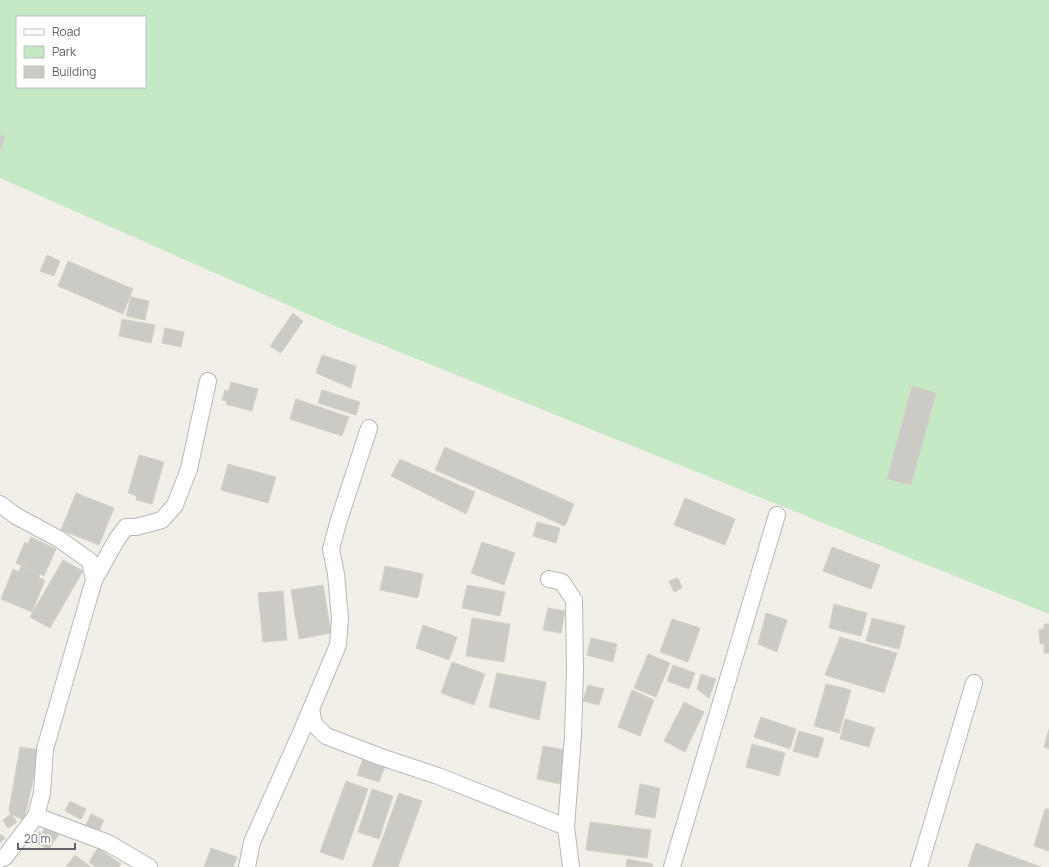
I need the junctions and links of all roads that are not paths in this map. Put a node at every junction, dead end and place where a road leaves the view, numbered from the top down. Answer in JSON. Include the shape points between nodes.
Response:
{"nodes":[{"id":1,"x":208,"y":380,"type":"dead end"},
{"id":2,"x":370,"y":428,"type":"dead end"},
{"id":3,"x":0,"y":504,"type":"edge"},
{"id":4,"x":777,"y":515,"type":"dead end"},
{"id":5,"x":549,"y":578,"type":"dead end"},
{"id":6,"x":94,"y":580,"type":"junction"},
{"id":7,"x":974,"y":683,"type":"dead end"},
{"id":8,"x":311,"y":709,"type":"junction"},
{"id":9,"x":36,"y":816,"type":"junction"},
{"id":10,"x":566,"y":827,"type":"junction"},
{"id":11,"x":0,"y":859,"type":"edge"},
{"id":12,"x":149,"y":867,"type":"edge"},
{"id":13,"x":247,"y":867,"type":"edge"},
{"id":14,"x":571,"y":867,"type":"edge"},
{"id":15,"x":672,"y":867,"type":"edge"},
{"id":16,"x":920,"y":867,"type":"edge"}],
"edges":[{"from":1,"to":6,"type":"street","via":[[189,470],[175,505],[162,520],[126,527]]},
{"from":2,"to":8,"type":"street","via":[[331,549],[340,618],[338,644]]},
{"from":3,"to":6,"type":"street","via":[[90,561]]},
{"from":4,"to":15,"type":"street"},
{"from":5,"to":10,"type":"street","via":[[562,582],[574,600],[573,735]]},
{"from":6,"to":9,"type":"street","via":[[46,749],[42,793]]},
{"from":7,"to":16,"type":"street"},
{"from":8,"to":10,"type":"street","via":[[314,724],[326,736],[438,776]]},
{"from":8,"to":13,"type":"street","via":[[252,842]]},
{"from":9,"to":11,"type":"street","via":[[5,857]]},
{"from":9,"to":12,"type":"street","via":[[108,843]]},
{"from":10,"to":14,"type":"street"}]}
